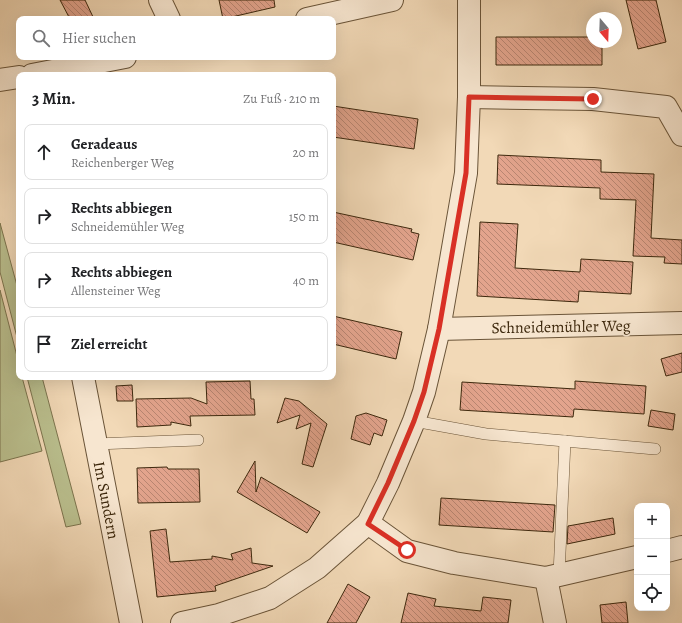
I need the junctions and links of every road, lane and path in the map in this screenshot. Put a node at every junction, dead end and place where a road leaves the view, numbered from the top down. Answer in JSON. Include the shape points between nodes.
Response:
{"nodes":[{"id":1,"x":160,"y":0,"type":"edge"},
{"id":2,"x":392,"y":0,"type":"edge"},
{"id":3,"x":469,"y":0,"type":"edge"},
{"id":4,"x":168,"y":16,"type":"edge"},
{"id":5,"x":320,"y":16,"type":"edge"},
{"id":6,"x":110,"y":60,"type":"edge"},
{"id":7,"x":48,"y":72,"type":"edge"},
{"id":8,"x":16,"y":77,"type":"edge"},
{"id":9,"x":0,"y":80,"type":"edge"},
{"id":10,"x":469,"y":97,"type":"junction"},
{"id":11,"x":682,"y":135,"type":"edge"},
{"id":12,"x":682,"y":323,"type":"edge"},
{"id":13,"x":439,"y":329,"type":"junction"},
{"id":14,"x":84,"y":380,"type":"edge"},
{"id":15,"x":414,"y":421,"type":"junction"},
{"id":16,"x":198,"y":440,"type":"dead end"},
{"id":17,"x":565,"y":441,"type":"junction"},
{"id":18,"x":96,"y":444,"type":"junction"},
{"id":19,"x":655,"y":449,"type":"dead end"},
{"id":20,"x":368,"y":524,"type":"junction"},
{"id":21,"x":682,"y":547,"type":"edge"},
{"id":22,"x":670,"y":550,"type":"edge"},
{"id":23,"x":634,"y":558,"type":"edge"},
{"id":24,"x":553,"y":577,"type":"junction"},
{"id":25,"x":131,"y":623,"type":"edge"},
{"id":26,"x":182,"y":623,"type":"edge"},
{"id":27,"x":554,"y":623,"type":"edge"}],
"edges":[{"from":1,"to":4,"type":"street"},
{"from":2,"to":5,"type":"street"},
{"from":3,"to":10,"type":"street"},
{"from":6,"to":7,"type":"street"},
{"from":8,"to":9,"type":"street"},
{"from":10,"to":11,"type":"street","via":[[593,99],[666,107]]},
{"from":10,"to":13,"type":"street","via":[[466,173]]},
{"from":12,"to":13,"type":"street","name":"Schneidemühler Weg"},
{"from":13,"to":15,"type":"street","via":[[424,392]]},
{"from":14,"to":18,"type":"street","name":"Im Sundern"},
{"from":15,"to":17,"type":"lane","via":[[486,434]]},
{"from":15,"to":20,"type":"street"},
{"from":16,"to":18,"type":"lane"},
{"from":17,"to":19,"type":"lane"},
{"from":17,"to":24,"type":"lane"},
{"from":18,"to":25,"type":"street","name":"Im Sundern"},
{"from":20,"to":24,"type":"street","via":[[407,550],[454,563]]},
{"from":20,"to":26,"type":"street","via":[[317,568],[270,598],[219,616]]},
{"from":21,"to":22,"type":"street"},
{"from":23,"to":24,"type":"street"},
{"from":24,"to":27,"type":"street"}]}
